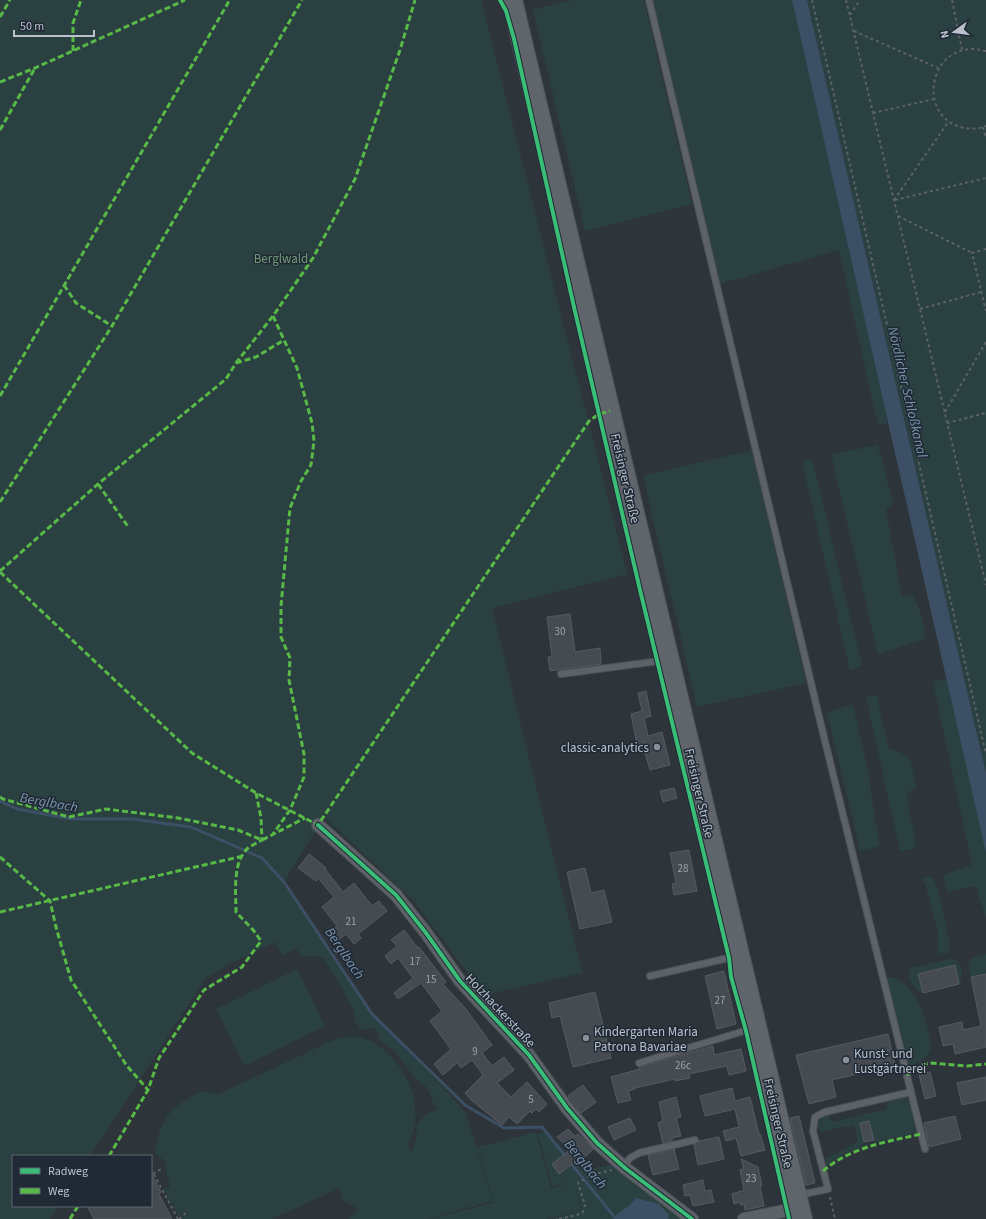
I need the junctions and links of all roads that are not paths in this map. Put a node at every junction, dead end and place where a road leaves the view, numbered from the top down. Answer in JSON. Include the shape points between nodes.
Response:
{"nodes":[{"id":1,"x":512,"y":0,"type":"edge"},
{"id":2,"x":649,"y":0,"type":"edge"},
{"id":3,"x":668,"y":660,"type":"junction"},
{"id":4,"x":561,"y":674,"type":"dead end"},
{"id":5,"x":318,"y":825,"type":"dead end"},
{"id":6,"x":738,"y":955,"type":"junction"},
{"id":7,"x":650,"y":976,"type":"dead end"},
{"id":8,"x":756,"y":1028,"type":"junction"},
{"id":9,"x":639,"y":1063,"type":"dead end"},
{"id":10,"x":911,"y":1092,"type":"junction"},
{"id":11,"x":695,"y":1140,"type":"dead end"},
{"id":12,"x":925,"y":1149,"type":"dead end"},
{"id":13,"x":624,"y":1167,"type":"junction"},
{"id":14,"x":799,"y":1208,"type":"edge"},
{"id":15,"x":692,"y":1219,"type":"edge"},
{"id":16,"x":744,"y":1219,"type":"edge"}],
"edges":[{"from":1,"to":3,"type":"main road","name":"Freisinger Straße"},
{"from":2,"to":10,"type":"lane"},
{"from":3,"to":4,"type":"lane"},
{"from":3,"to":6,"type":"main road","name":"Freisinger Straße"},
{"from":5,"to":13,"type":"street","name":"Holzhackerstraße","via":[[396,895],[460,981],[529,1055],[572,1114],[597,1143]]},
{"from":6,"to":7,"type":"lane"},
{"from":6,"to":8,"type":"main road","name":"Freisinger Straße"},
{"from":8,"to":9,"type":"lane"},
{"from":8,"to":14,"type":"main road","name":"Freisinger Straße"},
{"from":10,"to":12,"type":"lane"},
{"from":10,"to":14,"type":"lane","via":[[825,1112],[815,1117],[813,1130],[828,1189]]},
{"from":11,"to":13,"type":"lane","via":[[639,1152],[630,1158]]},
{"from":13,"to":15,"type":"street","name":"Holzhackerstraße"},
{"from":14,"to":16,"type":"street"}]}
